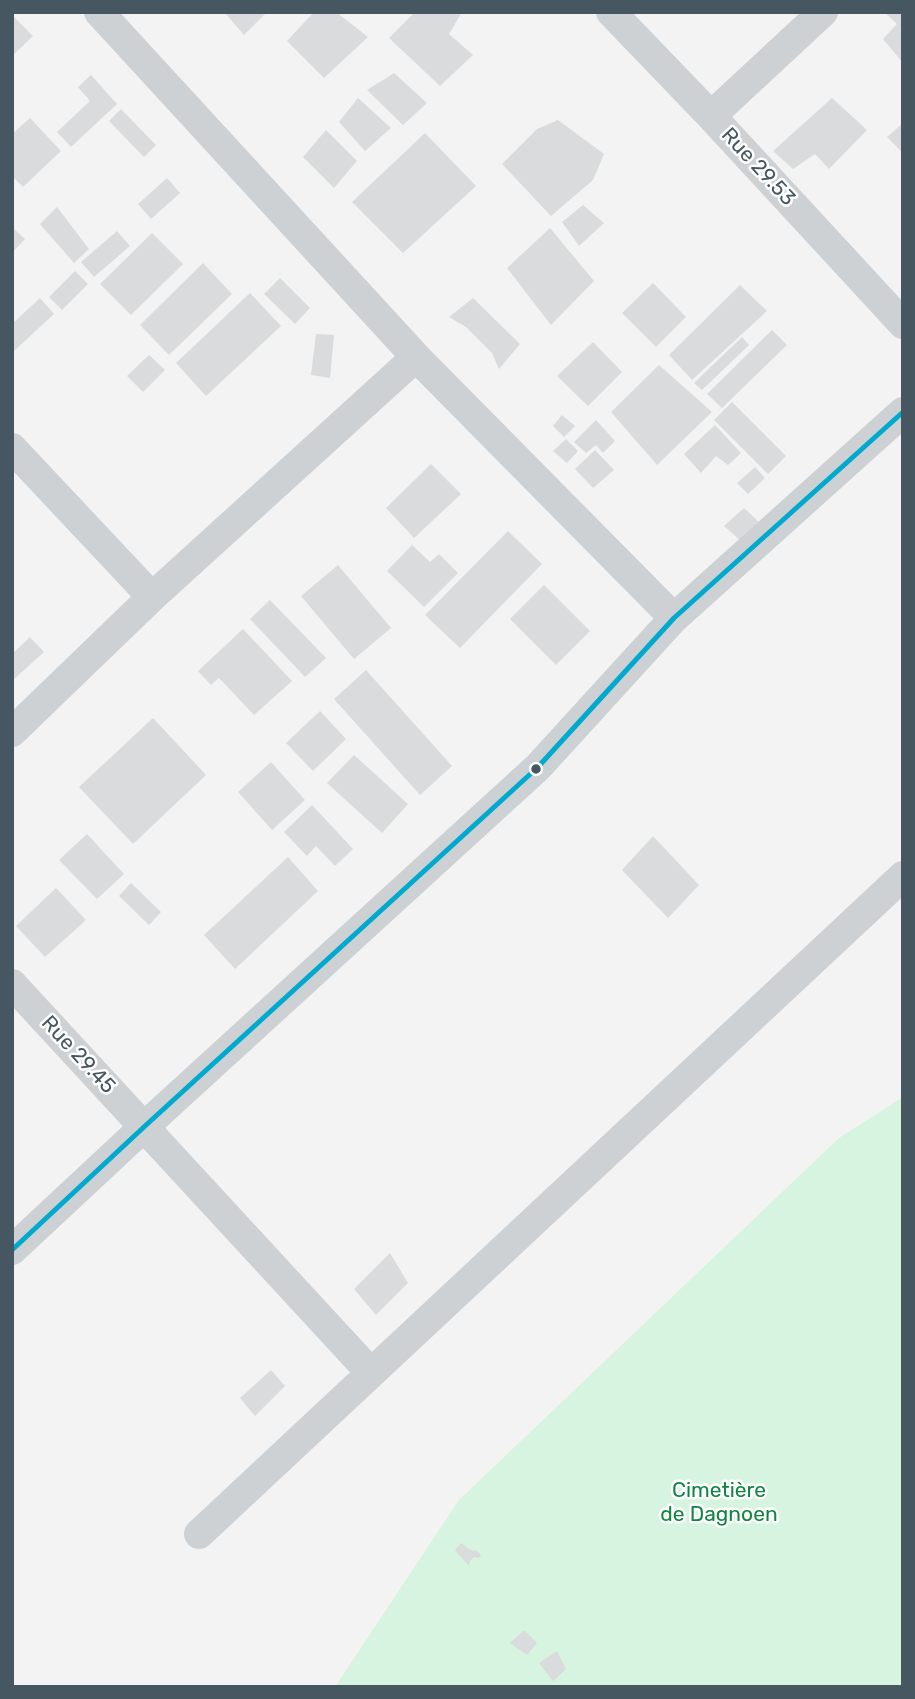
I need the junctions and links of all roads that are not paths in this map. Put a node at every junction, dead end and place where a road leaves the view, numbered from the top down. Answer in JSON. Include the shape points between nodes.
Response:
{"nodes":[{"id":1,"x":99,"y":12,"type":"edge"},
{"id":2,"x":611,"y":12,"type":"edge"},
{"id":3,"x":823,"y":12,"type":"edge"},
{"id":4,"x":711,"y":116,"type":"junction"},
{"id":5,"x":903,"y":324,"type":"edge"},
{"id":6,"x":416,"y":357,"type":"junction"},
{"id":7,"x":903,"y":412,"type":"edge"},
{"id":8,"x":12,"y":448,"type":"edge"},
{"id":9,"x":152,"y":597,"type":"junction"},
{"id":10,"x":674,"y":618,"type":"junction"},
{"id":11,"x":12,"y":732,"type":"edge"},
{"id":12,"x":903,"y":876,"type":"edge"},
{"id":13,"x":12,"y":984,"type":"edge"},
{"id":14,"x":145,"y":1126,"type":"junction"},
{"id":15,"x":12,"y":1250,"type":"edge"},
{"id":16,"x":371,"y":1373,"type":"junction"},
{"id":17,"x":199,"y":1534,"type":"dead end"}],
"edges":[{"from":1,"to":6,"type":"street"},
{"from":2,"to":4,"type":"street","name":"Rue 29.53"},
{"from":3,"to":4,"type":"street"},
{"from":4,"to":5,"type":"street","name":"Rue 29.53"},
{"from":6,"to":9,"type":"street"},
{"from":6,"to":10,"type":"street"},
{"from":7,"to":10,"type":"street"},
{"from":8,"to":9,"type":"street"},
{"from":9,"to":11,"type":"street"},
{"from":10,"to":14,"type":"street","via":[[538,767]]},
{"from":12,"to":16,"type":"street"},
{"from":13,"to":14,"type":"street","name":"Rue 29.45"},
{"from":14,"to":15,"type":"street"},
{"from":14,"to":16,"type":"street","name":"Rue 29.45"},
{"from":16,"to":17,"type":"street"}]}
